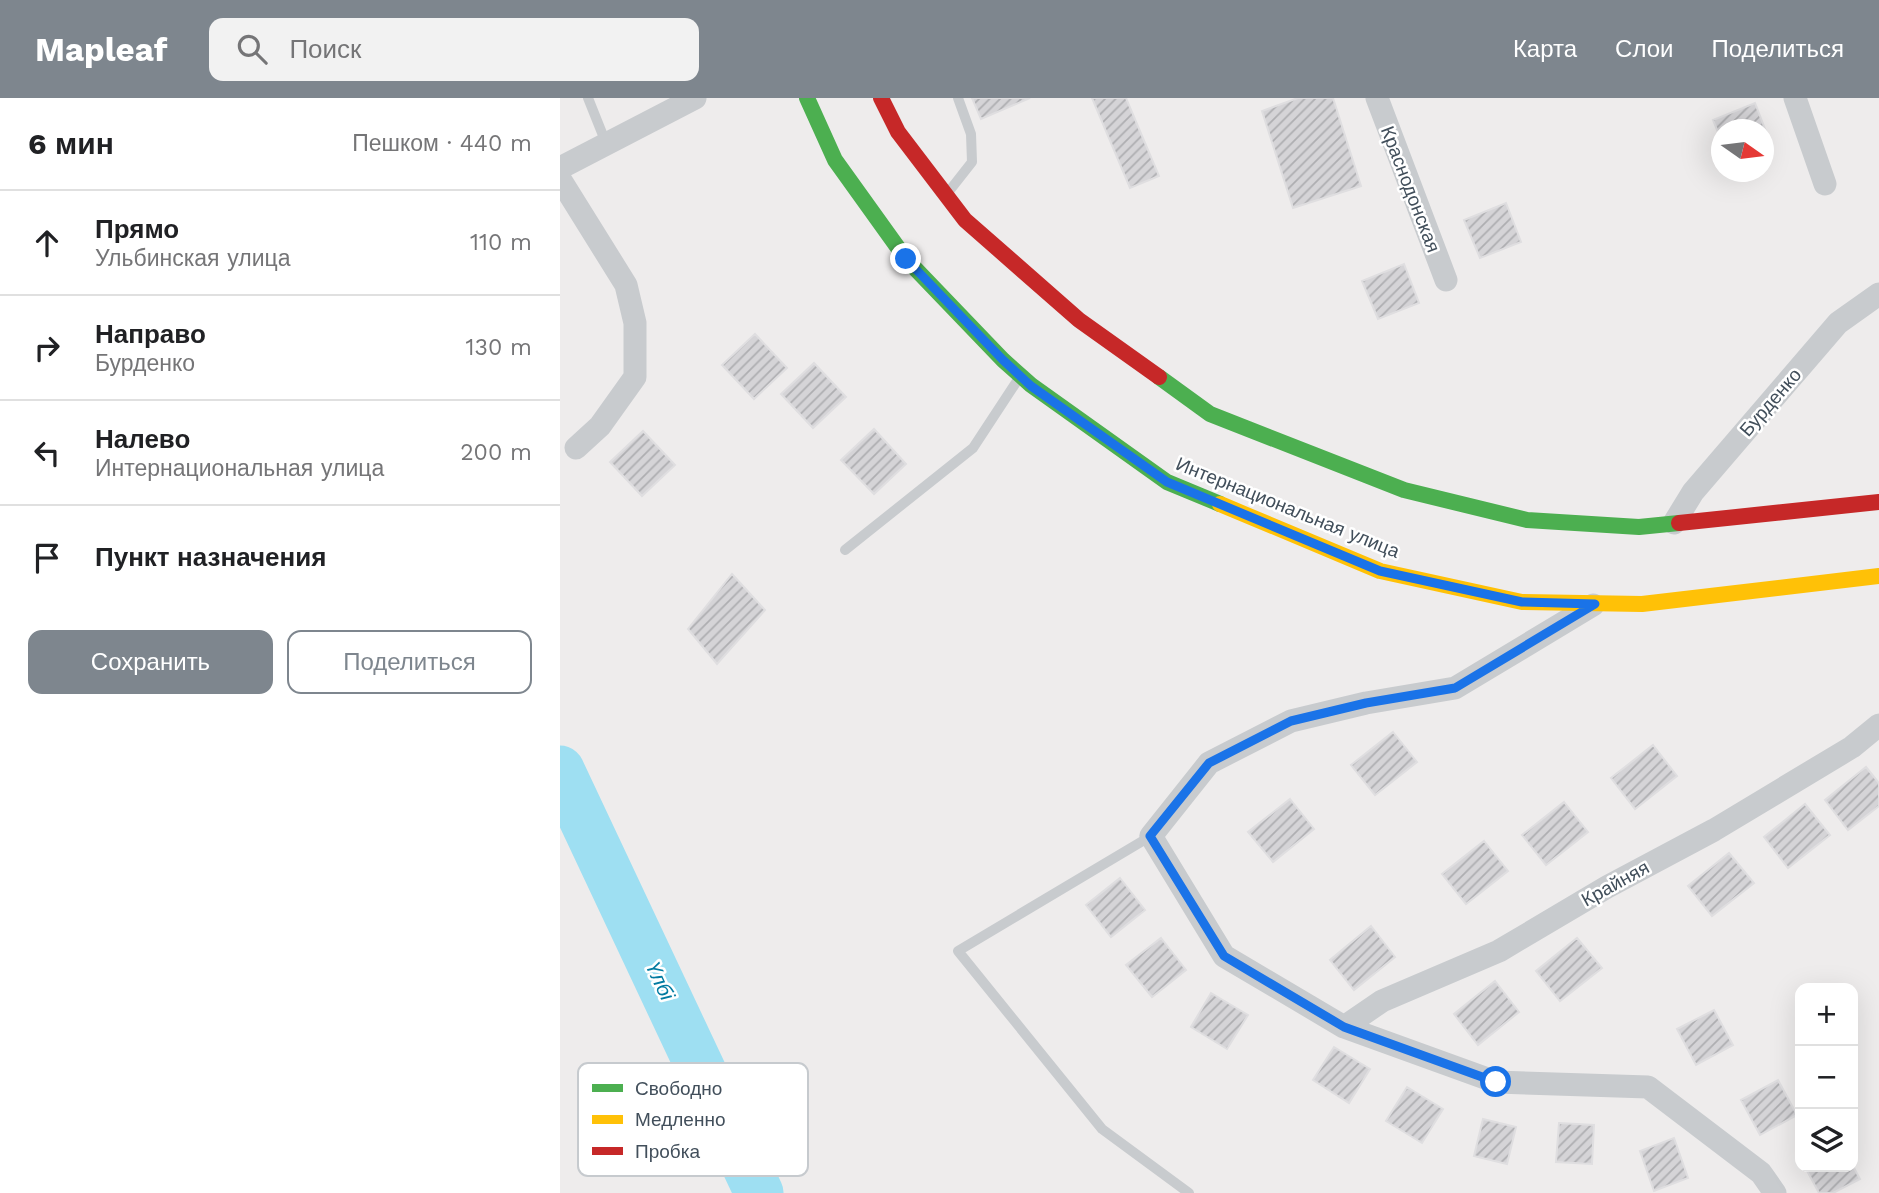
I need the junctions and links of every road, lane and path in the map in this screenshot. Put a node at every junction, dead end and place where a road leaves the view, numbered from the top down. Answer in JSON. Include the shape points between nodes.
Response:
{"nodes":[{"id":1,"x":589,"y":98,"type":"edge"},
{"id":2,"x":695,"y":98,"type":"edge"},
{"id":3,"x":807,"y":98,"type":"edge"},
{"id":4,"x":881,"y":98,"type":"edge"},
{"id":5,"x":958,"y":98,"type":"edge"},
{"id":6,"x":1377,"y":98,"type":"edge"},
{"id":7,"x":1794,"y":98,"type":"edge"},
{"id":8,"x":606,"y":143,"type":"junction"},
{"id":9,"x":560,"y":168,"type":"edge"},
{"id":10,"x":560,"y":179,"type":"edge"},
{"id":11,"x":1825,"y":184,"type":"dead end"},
{"id":12,"x":946,"y":195,"type":"junction"},
{"id":13,"x":1446,"y":280,"type":"dead end"},
{"id":14,"x":1879,"y":294,"type":"edge"},
{"id":15,"x":1021,"y":376,"type":"junction"},
{"id":16,"x":576,"y":448,"type":"dead end"},
{"id":17,"x":1879,"y":502,"type":"edge"},
{"id":18,"x":1674,"y":523,"type":"junction"},
{"id":19,"x":845,"y":550,"type":"dead end"},
{"id":20,"x":1879,"y":576,"type":"edge"},
{"id":21,"x":1595,"y":604,"type":"junction"},
{"id":22,"x":1879,"y":725,"type":"edge"},
{"id":23,"x":1150,"y":836,"type":"junction"},
{"id":24,"x":1344,"y":1027,"type":"junction"},
{"id":25,"x":1189,"y":1193,"type":"edge"},
{"id":26,"x":1775,"y":1193,"type":"edge"}],
"edges":[{"from":1,"to":8,"type":"lane"},
{"from":2,"to":8,"type":"street"},
{"from":3,"to":15,"type":"main road","name":"Интернациональная улица","via":[[835,160],[906,259]]},
{"from":4,"to":12,"type":"main road","via":[[898,132]]},
{"from":5,"to":12,"type":"lane","via":[[971,134],[972,162]]},
{"from":6,"to":13,"type":"street","name":"Краснодонская"},
{"from":7,"to":11,"type":"street"},
{"from":8,"to":9,"type":"street"},
{"from":10,"to":16,"type":"street","via":[[626,285],[635,323],[635,377],[600,426]]},
{"from":12,"to":18,"type":"main road","via":[[965,220],[1079,320],[1210,414],[1404,490],[1527,520],[1639,527]]},
{"from":14,"to":18,"type":"street","name":"Бурденко","via":[[1838,323],[1693,492]]},
{"from":15,"to":19,"type":"lane","via":[[973,448]]},
{"from":15,"to":21,"type":"main road","name":"Интернациональная улица","via":[[1167,482],[1380,571],[1522,602]]},
{"from":17,"to":18,"type":"main road"},
{"from":20,"to":21,"type":"main road","name":"Интернациональная улица","via":[[1642,604]]},
{"from":21,"to":23,"type":"street","via":[[1455,688],[1291,721],[1209,763]]},
{"from":22,"to":24,"type":"street","name":"Крайняя","via":[[1852,747],[1726,823],[1499,951],[1382,1001]]},
{"from":23,"to":24,"type":"street","via":[[1224,956]]},
{"from":23,"to":25,"type":"lane","via":[[958,951],[1102,1129]]},
{"from":24,"to":26,"type":"street","via":[[1496,1082],[1648,1087],[1761,1173]]}]}
